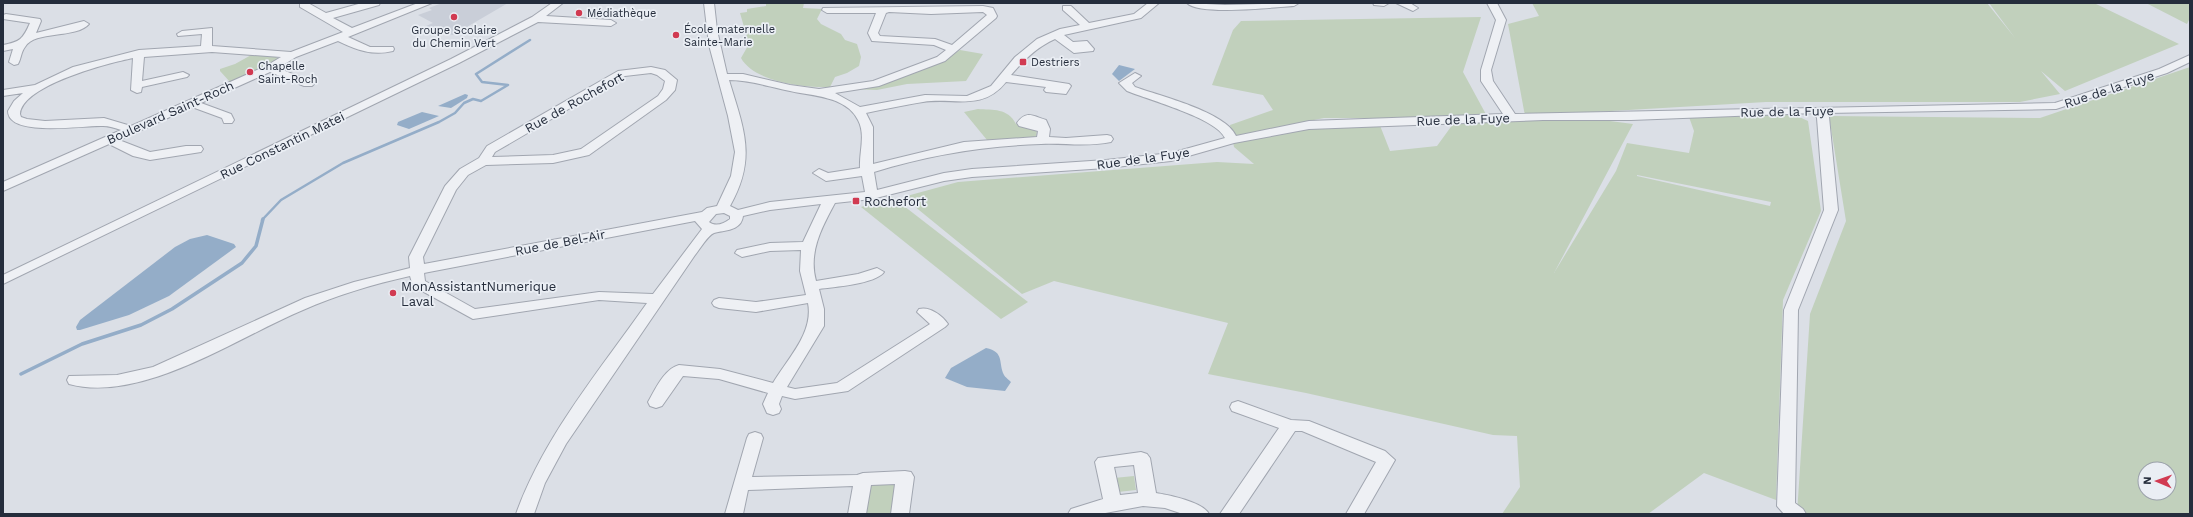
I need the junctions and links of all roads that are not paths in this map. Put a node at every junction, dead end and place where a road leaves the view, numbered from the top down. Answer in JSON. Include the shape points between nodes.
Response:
{"nodes":[{"id":1,"x":376,"y":3,"type":"edge"},
{"id":2,"x":427,"y":3,"type":"edge"},
{"id":3,"x":558,"y":3,"type":"edge"},
{"id":4,"x":709,"y":3,"type":"edge"},
{"id":5,"x":1154,"y":3,"type":"edge"},
{"id":6,"x":1192,"y":3,"type":"edge"},
{"id":7,"x":1294,"y":3,"type":"edge"},
{"id":8,"x":1378,"y":3,"type":"edge"},
{"id":9,"x":1384,"y":3,"type":"edge"},
{"id":10,"x":1401,"y":3,"type":"edge"},
{"id":11,"x":1492,"y":3,"type":"edge"},
{"id":12,"x":304,"y":5,"type":"dead end"},
{"id":13,"x":1067,"y":8,"type":"dead end"},
{"id":14,"x":1413,"y":8,"type":"dead end"},
{"id":15,"x":827,"y":10,"type":"dead end"},
{"id":16,"x":882,"y":11,"type":"junction"},
{"id":17,"x":6,"y":17,"type":"dead end"},
{"id":18,"x":325,"y":17,"type":"junction"},
{"id":19,"x":536,"y":18,"type":"junction"},
{"id":20,"x":611,"y":23,"type":"dead end"},
{"id":21,"x":84,"y":24,"type":"dead end"},
{"id":22,"x":1086,"y":26,"type":"junction"},
{"id":23,"x":351,"y":32,"type":"junction"},
{"id":24,"x":182,"y":34,"type":"dead end"},
{"id":25,"x":1056,"y":34,"type":"junction"},
{"id":26,"x":29,"y":37,"type":"junction"},
{"id":27,"x":236,"y":37,"type":"dead end"},
{"id":28,"x":339,"y":37,"type":"junction"},
{"id":29,"x":20,"y":45,"type":"junction"},
{"id":30,"x":1071,"y":46,"type":"dead end"},
{"id":31,"x":3,"y":48,"type":"edge"},
{"id":32,"x":206,"y":48,"type":"junction"},
{"id":33,"x":954,"y":48,"type":"junction"},
{"id":34,"x":235,"y":49,"type":"junction"},
{"id":35,"x":389,"y":49,"type":"dead end"},
{"id":36,"x":96,"y":51,"type":"dead end"},
{"id":37,"x":139,"y":53,"type":"junction"},
{"id":38,"x":292,"y":55,"type":"junction"},
{"id":39,"x":2190,"y":58,"type":"edge"},
{"id":40,"x":103,"y":61,"type":"junction"},
{"id":41,"x":14,"y":62,"type":"dead end"},
{"id":42,"x":270,"y":68,"type":"junction"},
{"id":43,"x":183,"y":75,"type":"dead end"},
{"id":44,"x":1135,"y":76,"type":"dead end"},
{"id":45,"x":724,"y":78,"type":"junction"},
{"id":46,"x":1005,"y":78,"type":"junction"},
{"id":47,"x":308,"y":84,"type":"dead end"},
{"id":48,"x":1054,"y":84,"type":"dead end"},
{"id":49,"x":38,"y":88,"type":"junction"},
{"id":50,"x":819,"y":92,"type":"junction"},
{"id":51,"x":3,"y":93,"type":"edge"},
{"id":52,"x":191,"y":103,"type":"junction"},
{"id":53,"x":1817,"y":110,"type":"junction"},
{"id":54,"x":859,"y":111,"type":"junction"},
{"id":55,"x":1511,"y":117,"type":"junction"},
{"id":56,"x":228,"y":120,"type":"dead end"},
{"id":57,"x":130,"y":130,"type":"junction"},
{"id":58,"x":109,"y":139,"type":"junction"},
{"id":59,"x":1107,"y":139,"type":"dead end"},
{"id":60,"x":1232,"y":140,"type":"junction"},
{"id":61,"x":197,"y":149,"type":"dead end"},
{"id":62,"x":482,"y":161,"type":"junction"},
{"id":63,"x":867,"y":170,"type":"junction"},
{"id":64,"x":819,"y":173,"type":"dead end"},
{"id":65,"x":3,"y":187,"type":"edge"},
{"id":66,"x":872,"y":195,"type":"junction"},
{"id":67,"x":830,"y":200,"type":"junction"},
{"id":68,"x":722,"y":209,"type":"junction"},
{"id":69,"x":737,"y":214,"type":"junction"},
{"id":70,"x":707,"y":222,"type":"junction"},
{"id":71,"x":808,"y":246,"type":"junction"},
{"id":72,"x":742,"y":253,"type":"dead end"},
{"id":73,"x":417,"y":270,"type":"junction"},
{"id":74,"x":877,"y":272,"type":"dead end"},
{"id":75,"x":3,"y":280,"type":"edge"},
{"id":76,"x":813,"y":292,"type":"junction"},
{"id":77,"x":657,"y":299,"type":"junction"},
{"id":78,"x":719,"y":303,"type":"dead end"},
{"id":79,"x":924,"y":312,"type":"dead end"},
{"id":80,"x":75,"y":380,"type":"dead end"},
{"id":81,"x":777,"y":389,"type":"junction"},
{"id":82,"x":656,"y":402,"type":"dead end"},
{"id":83,"x":1238,"y":407,"type":"dead end"},
{"id":84,"x":773,"y":409,"type":"dead end"},
{"id":85,"x":1290,"y":426,"type":"junction"},
{"id":86,"x":755,"y":438,"type":"dead end"},
{"id":87,"x":852,"y":480,"type":"dead end"},
{"id":88,"x":741,"y":484,"type":"junction"},
{"id":89,"x":1148,"y":499,"type":"junction"},
{"id":90,"x":1113,"y":504,"type":"junction"},
{"id":91,"x":525,"y":514,"type":"edge"},
{"id":92,"x":734,"y":514,"type":"edge"},
{"id":93,"x":857,"y":514,"type":"edge"},
{"id":94,"x":900,"y":514,"type":"edge"},
{"id":95,"x":1077,"y":514,"type":"edge"},
{"id":96,"x":1200,"y":514,"type":"edge"},
{"id":97,"x":1229,"y":514,"type":"edge"},
{"id":98,"x":1355,"y":514,"type":"edge"},
{"id":99,"x":1797,"y":514,"type":"edge"}],
"edges":[{"from":1,"to":18,"type":"street"},
{"from":2,"to":23,"type":"street","name":"Boulevard Saint-Roch"},
{"from":3,"to":19,"type":"street","name":"Rue Constantin Matei"},
{"from":4,"to":45,"type":"street"},
{"from":5,"to":22,"type":"street","via":[[1137,16],[1122,21]]},
{"from":6,"to":7,"type":"street","via":[[1225,8]]},
{"from":8,"to":9,"type":"street"},
{"from":10,"to":14,"type":"street"},
{"from":11,"to":55,"type":"street","via":[[1501,20],[1486,70],[1487,81]]},
{"from":12,"to":18,"type":"street"},
{"from":13,"to":22,"type":"street"},
{"from":15,"to":16,"type":"street"},
{"from":16,"to":33,"type":"street","via":[[873,33],[876,39],[935,42]]},
{"from":16,"to":33,"type":"street","via":[[983,9],[992,12],[989,19]]},
{"from":17,"to":26,"type":"street","via":[[36,21]]},
{"from":18,"to":23,"type":"street"},
{"from":19,"to":20,"type":"street"},
{"from":19,"to":75,"type":"street","name":"Rue Constantin Matei","via":[[455,61]]},
{"from":21,"to":26,"type":"street"},
{"from":22,"to":25,"type":"street"},
{"from":23,"to":28,"type":"street","name":"Boulevard Saint-Roch"},
{"from":24,"to":32,"type":"street","via":[[208,30]]},
{"from":25,"to":30,"type":"street"},
{"from":25,"to":46,"type":"street","via":[[1029,49]]},
{"from":26,"to":29,"type":"street"},
{"from":27,"to":34,"type":"street"},
{"from":28,"to":35,"type":"street","via":[[373,51]]},
{"from":28,"to":38,"type":"street","name":"Boulevard Saint-Roch"},
{"from":29,"to":31,"type":"street"},
{"from":29,"to":41,"type":"street"},
{"from":32,"to":34,"type":"street"},
{"from":32,"to":37,"type":"street"},
{"from":33,"to":50,"type":"street","via":[[941,59],[886,81]]},
{"from":34,"to":38,"type":"street"},
{"from":36,"to":40,"type":"street","via":[[96,55]]},
{"from":37,"to":40,"type":"street"},
{"from":37,"to":43,"type":"street","via":[[137,87]]},
{"from":38,"to":42,"type":"street","name":"Boulevard Saint-Roch"},
{"from":39,"to":53,"type":"street","name":"Rue de la Fuye","via":[[2163,71],[2056,106]]},
{"from":40,"to":49,"type":"street","via":[[63,75]]},
{"from":42,"to":47,"type":"street"},
{"from":42,"to":52,"type":"street","name":"Boulevard Saint-Roch"},
{"from":44,"to":60,"type":"street","via":[[1125,83],[1132,89],[1213,119],[1228,131]]},
{"from":45,"to":50,"type":"street","via":[[743,77]]},
{"from":45,"to":68,"type":"street","via":[[738,136],[741,163]]},
{"from":46,"to":48,"type":"street"},
{"from":46,"to":54,"type":"street","via":[[995,88],[969,99],[925,98]]},
{"from":49,"to":51,"type":"street"},
{"from":49,"to":57,"type":"street","via":[[16,105],[14,112],[20,122],[105,122]]},
{"from":50,"to":54,"type":"street","via":[[846,102]]},
{"from":52,"to":56,"type":"street","via":[[227,116]]},
{"from":52,"to":57,"type":"street","name":"Boulevard Saint-Roch"},
{"from":53,"to":55,"type":"street","name":"Rue de la Fuye"},
{"from":53,"to":99,"type":"street","via":[[1822,117],[1831,210],[1791,310],[1786,506]]},
{"from":54,"to":63,"type":"street","via":[[868,135]]},
{"from":55,"to":60,"type":"street","name":"Rue de la Fuye","via":[[1309,125]]},
{"from":57,"to":58,"type":"street","name":"Boulevard Saint-Roch"},
{"from":58,"to":61,"type":"street","via":[[137,152],[157,156],[179,150]]},
{"from":58,"to":65,"type":"street","name":"Boulevard Saint-Roch"},
{"from":59,"to":63,"type":"street","via":[[1072,142],[1044,134],[964,146]]},
{"from":60,"to":66,"type":"street","name":"Rue de la Fuye","via":[[1171,157],[972,173],[944,177]]},
{"from":62,"to":62,"type":"street","name":"Rue de Rochefort","via":[[553,159],[585,152],[662,98],[669,90],[671,80],[661,72],[651,70],[622,73],[491,149]]},
{"from":62,"to":73,"type":"street","name":"Rue de Rochefort","via":[[464,172],[450,188],[416,257]]},
{"from":63,"to":64,"type":"street","via":[[826,177]]},
{"from":63,"to":66,"type":"street"},
{"from":66,"to":67,"type":"street","name":"Rue de la Fuye"},
{"from":67,"to":69,"type":"street","name":"Rue de la Fuye","via":[[770,206]]},
{"from":67,"to":71,"type":"street"},
{"from":68,"to":69,"type":"street"},
{"from":68,"to":70,"type":"street","via":[[712,211]]},
{"from":69,"to":70,"type":"street","via":[[736,220],[730,225],[720,228]]},
{"from":70,"to":73,"type":"street","name":"Rue de Bel-Air","via":[[441,264]]},
{"from":70,"to":77,"type":"street","via":[[690,252]]},
{"from":71,"to":72,"type":"street","via":[[770,247]]},
{"from":71,"to":76,"type":"street","via":[[807,272]]},
{"from":73,"to":77,"type":"street","via":[[418,283],[473,314],[599,296]]},
{"from":73,"to":80,"type":"street","name":"Rue de Bel-Air","via":[[335,292],[292,309],[188,360],[136,378],[95,383]]},
{"from":74,"to":76,"type":"street"},
{"from":76,"to":78,"type":"street","via":[[756,307]]},
{"from":76,"to":81,"type":"street","via":[[817,322],[813,334]]},
{"from":77,"to":91,"type":"street","via":[[559,441],[536,483]]},
{"from":79,"to":81,"type":"street","via":[[940,324],[842,387],[795,394]]},
{"from":81,"to":82,"type":"street","via":[[720,374],[679,370]]},
{"from":81,"to":84,"type":"street","via":[[771,404]]},
{"from":83,"to":85,"type":"street"},
{"from":85,"to":97,"type":"street"},
{"from":85,"to":98,"type":"street","via":[[1303,424],[1380,455],[1386,460]]},
{"from":86,"to":88,"type":"street"},
{"from":87,"to":88,"type":"street"},
{"from":88,"to":92,"type":"street"},
{"from":89,"to":90,"type":"street"},
{"from":89,"to":90,"type":"street","via":[[1140,458],[1104,462]]},
{"from":89,"to":96,"type":"street","via":[[1165,501]]},
{"from":90,"to":95,"type":"street"},
{"from":93,"to":94,"type":"street","via":[[863,479],[904,477]]}]}
